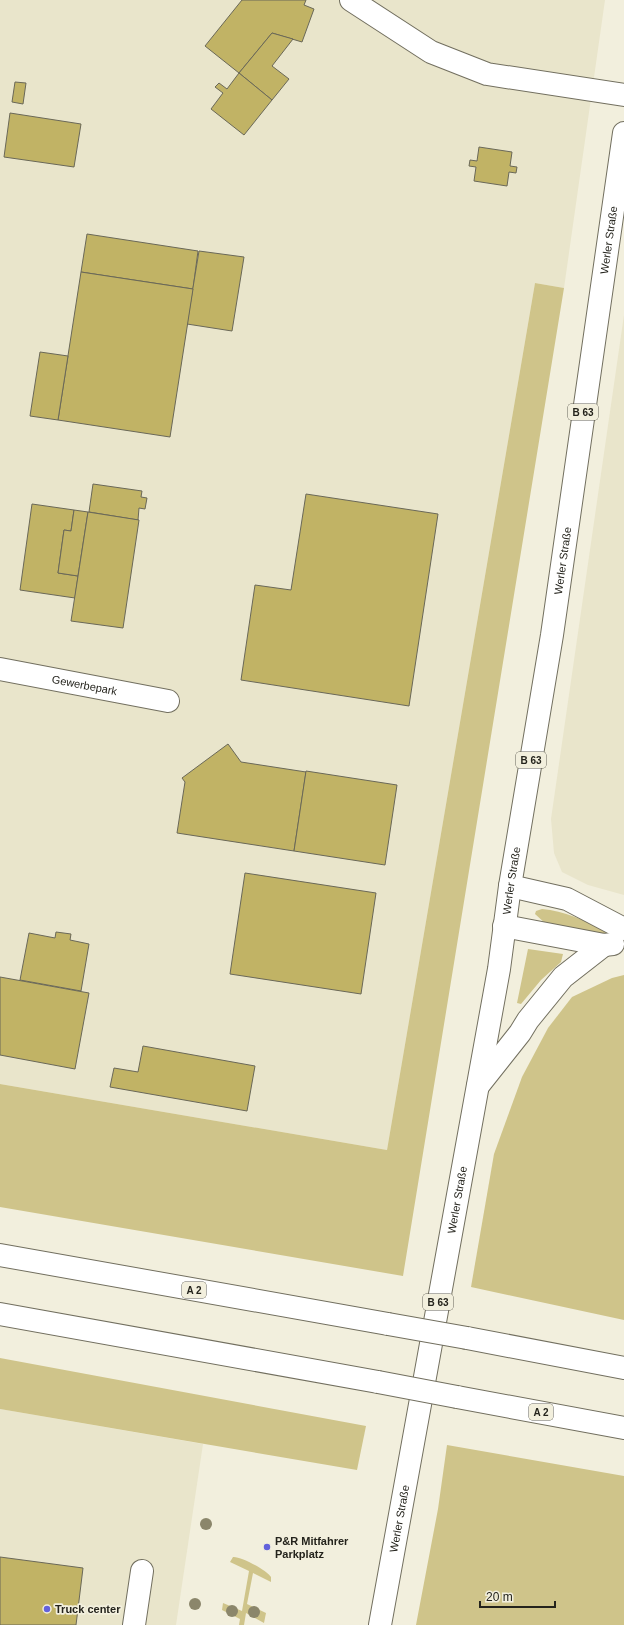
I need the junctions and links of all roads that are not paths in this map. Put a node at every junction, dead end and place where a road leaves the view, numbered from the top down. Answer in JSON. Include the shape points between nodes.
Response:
{"nodes":[{"id":1,"x":351,"y":0,"type":"edge"},
{"id":2,"x":624,"y":95,"type":"edge"},
{"id":3,"x":624,"y":133,"type":"edge"},
{"id":4,"x":0,"y":669,"type":"edge"},
{"id":5,"x":168,"y":701,"type":"dead end"},
{"id":6,"x":510,"y":886,"type":"junction"},
{"id":7,"x":504,"y":926,"type":"junction"},
{"id":8,"x":624,"y":929,"type":"edge"},
{"id":9,"x":614,"y":944,"type":"edge"},
{"id":10,"x":478,"y":1086,"type":"junction"},
{"id":11,"x":0,"y":1255,"type":"edge"},
{"id":12,"x":0,"y":1314,"type":"edge"},
{"id":13,"x":624,"y":1368,"type":"edge"},
{"id":14,"x":624,"y":1428,"type":"edge"},
{"id":15,"x":142,"y":1571,"type":"dead end"},
{"id":16,"x":134,"y":1625,"type":"edge"},
{"id":17,"x":380,"y":1625,"type":"edge"}],
"edges":[{"from":1,"to":2,"type":"main road","via":[[430,52],[487,74]]},
{"from":3,"to":6,"type":"main road","name":"Werler Straße","number":"B 63","via":[[552,635]]},
{"from":4,"to":5,"type":"main road","name":"Gewerbepark"},
{"from":6,"to":7,"type":"main road","name":"Werler Straße","number":"B 63"},
{"from":6,"to":8,"type":"main road","via":[[567,899]]},
{"from":7,"to":9,"type":"main road"},
{"from":7,"to":10,"type":"main road","name":"Werler Straße","number":"B 63"},
{"from":9,"to":10,"type":"main road","via":[[563,977]]},
{"from":10,"to":17,"type":"main road","name":"Werler Straße","number":"B 63"},
{"from":11,"to":13,"type":"main road","number":"A 2","bridge":true},
{"from":12,"to":14,"type":"main road","number":"A 2","bridge":true},
{"from":15,"to":16,"type":"main road"}]}
